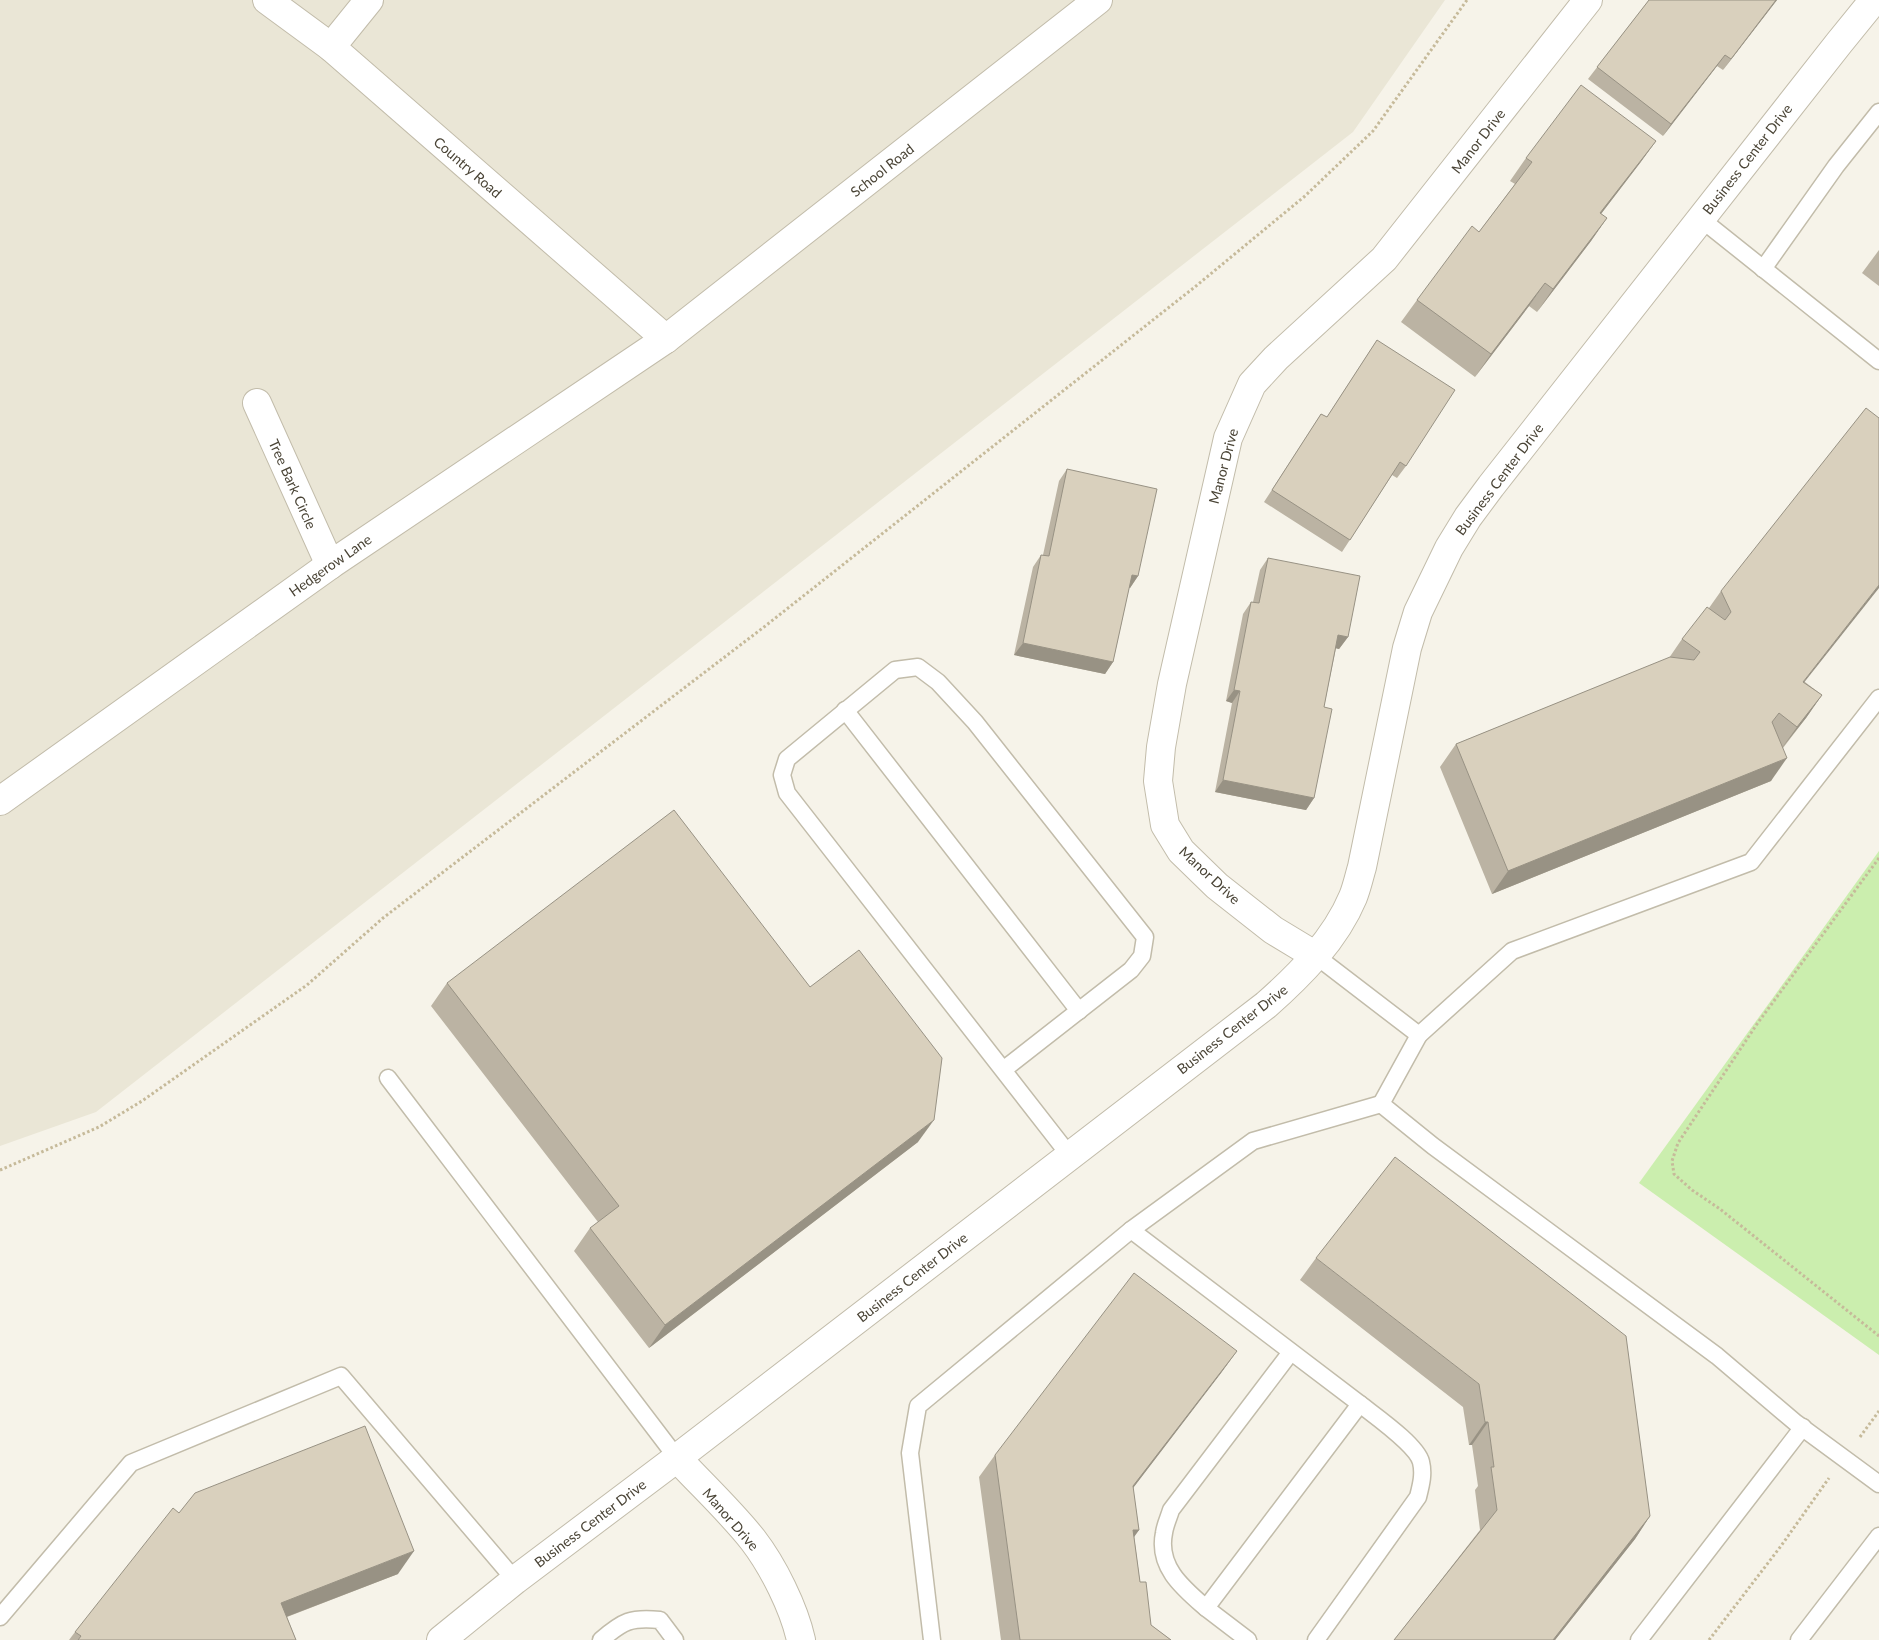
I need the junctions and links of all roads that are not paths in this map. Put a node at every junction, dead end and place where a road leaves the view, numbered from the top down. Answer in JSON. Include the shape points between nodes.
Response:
{"nodes":[{"id":1,"x":266,"y":0,"type":"edge"},
{"id":2,"x":368,"y":0,"type":"edge"},
{"id":3,"x":1098,"y":0,"type":"edge"},
{"id":4,"x":1588,"y":0,"type":"edge"},
{"id":5,"x":1876,"y":0,"type":"edge"},
{"id":6,"x":331,"y":47,"type":"junction"},
{"id":7,"x":1879,"y":112,"type":"edge"},
{"id":8,"x":1701,"y":219,"type":"junction"},
{"id":9,"x":1763,"y":269,"type":"junction"},
{"id":10,"x":666,"y":339,"type":"junction"},
{"id":11,"x":1879,"y":361,"type":"edge"},
{"id":12,"x":257,"y":403,"type":"dead end"},
{"id":13,"x":330,"y":564,"type":"junction"},
{"id":14,"x":1879,"y":698,"type":"edge"},
{"id":15,"x":845,"y":710,"type":"junction"},
{"id":16,"x":0,"y":800,"type":"edge"},
{"id":17,"x":1316,"y":956,"type":"junction"},
{"id":18,"x":1079,"y":1011,"type":"junction"},
{"id":19,"x":1419,"y":1035,"type":"junction"},
{"id":20,"x":1003,"y":1070,"type":"junction"},
{"id":21,"x":388,"y":1078,"type":"dead end"},
{"id":22,"x":1381,"y":1104,"type":"junction"},
{"id":23,"x":1070,"y":1156,"type":"junction"},
{"id":24,"x":1131,"y":1230,"type":"junction"},
{"id":25,"x":1291,"y":1352,"type":"junction"},
{"id":26,"x":1360,"y":1404,"type":"junction"},
{"id":27,"x":1802,"y":1427,"type":"junction"},
{"id":28,"x":677,"y":1458,"type":"junction"},
{"id":29,"x":1879,"y":1484,"type":"edge"},
{"id":30,"x":1879,"y":1536,"type":"edge"},
{"id":31,"x":515,"y":1580,"type":"junction"},
{"id":32,"x":1206,"y":1608,"type":"junction"},
{"id":33,"x":0,"y":1617,"type":"edge"},
{"id":34,"x":441,"y":1640,"type":"edge"},
{"id":35,"x":601,"y":1640,"type":"edge"},
{"id":36,"x":675,"y":1640,"type":"edge"},
{"id":37,"x":801,"y":1640,"type":"edge"},
{"id":38,"x":932,"y":1640,"type":"edge"},
{"id":39,"x":1248,"y":1640,"type":"edge"},
{"id":40,"x":1316,"y":1640,"type":"edge"},
{"id":41,"x":1639,"y":1640,"type":"edge"},
{"id":42,"x":1799,"y":1640,"type":"edge"}],
"edges":[{"from":1,"to":6,"type":"street","name":"Country Road"},
{"from":2,"to":6,"type":"street"},
{"from":3,"to":10,"type":"street","name":"School Road"},
{"from":4,"to":17,"type":"street","name":"Manor Drive","via":[[1384,259],[1252,384],[1228,438],[1161,746],[1158,781],[1165,824],[1181,851],[1217,886],[1273,930]]},
{"from":5,"to":8,"type":"street","name":"Business Center Drive"},
{"from":6,"to":10,"type":"street","name":"Country Road"},
{"from":7,"to":9,"type":"lane"},
{"from":8,"to":9,"type":"lane"},
{"from":8,"to":17,"type":"street","name":"Business Center Drive","via":[[1480,502],[1449,548],[1418,612],[1407,648],[1353,897]]},
{"from":9,"to":11,"type":"lane"},
{"from":10,"to":13,"type":"street","name":"Hedgerow Lane"},
{"from":12,"to":13,"type":"street","name":"Tree Bark Circle"},
{"from":13,"to":16,"type":"street","name":"Hedgerow Lane"},
{"from":14,"to":19,"type":"lane","via":[[1751,862],[1512,950]]},
{"from":15,"to":18,"type":"lane"},
{"from":15,"to":18,"type":"lane","via":[[895,670],[918,667],[938,682],[975,722],[1145,937],[1142,956],[1131,970]]},
{"from":15,"to":20,"type":"lane","via":[[787,759],[782,775],[787,793]]},
{"from":17,"to":19,"type":"lane"},
{"from":17,"to":23,"type":"street","name":"Business Center Drive","via":[[1266,1005]]},
{"from":18,"to":20,"type":"lane"},
{"from":19,"to":22,"type":"lane"},
{"from":20,"to":23,"type":"lane"},
{"from":21,"to":28,"type":"lane"},
{"from":22,"to":24,"type":"lane","via":[[1253,1141]]},
{"from":22,"to":27,"type":"lane","via":[[1716,1356]]},
{"from":23,"to":28,"type":"street","name":"Business Center Drive"},
{"from":24,"to":25,"type":"lane"},
{"from":24,"to":38,"type":"lane","via":[[918,1406],[910,1453]]},
{"from":25,"to":26,"type":"lane"},
{"from":25,"to":32,"type":"lane","via":[[1171,1510],[1163,1534],[1170,1570],[1180,1586]]},
{"from":26,"to":32,"type":"lane"},
{"from":26,"to":40,"type":"lane","via":[[1415,1449],[1421,1460],[1423,1476],[1418,1496]]},
{"from":27,"to":29,"type":"lane"},
{"from":27,"to":41,"type":"lane"},
{"from":28,"to":31,"type":"street","name":"Business Center Drive"},
{"from":28,"to":37,"type":"street","name":"Manor Drive","via":[[753,1540],[796,1618]]},
{"from":30,"to":42,"type":"lane"},
{"from":31,"to":33,"type":"lane","via":[[342,1376],[131,1463]]},
{"from":31,"to":34,"type":"street","name":"Business Center Drive"},
{"from":32,"to":39,"type":"lane"},
{"from":35,"to":36,"type":"lane","via":[[618,1625],[640,1618],[660,1620]]}]}
